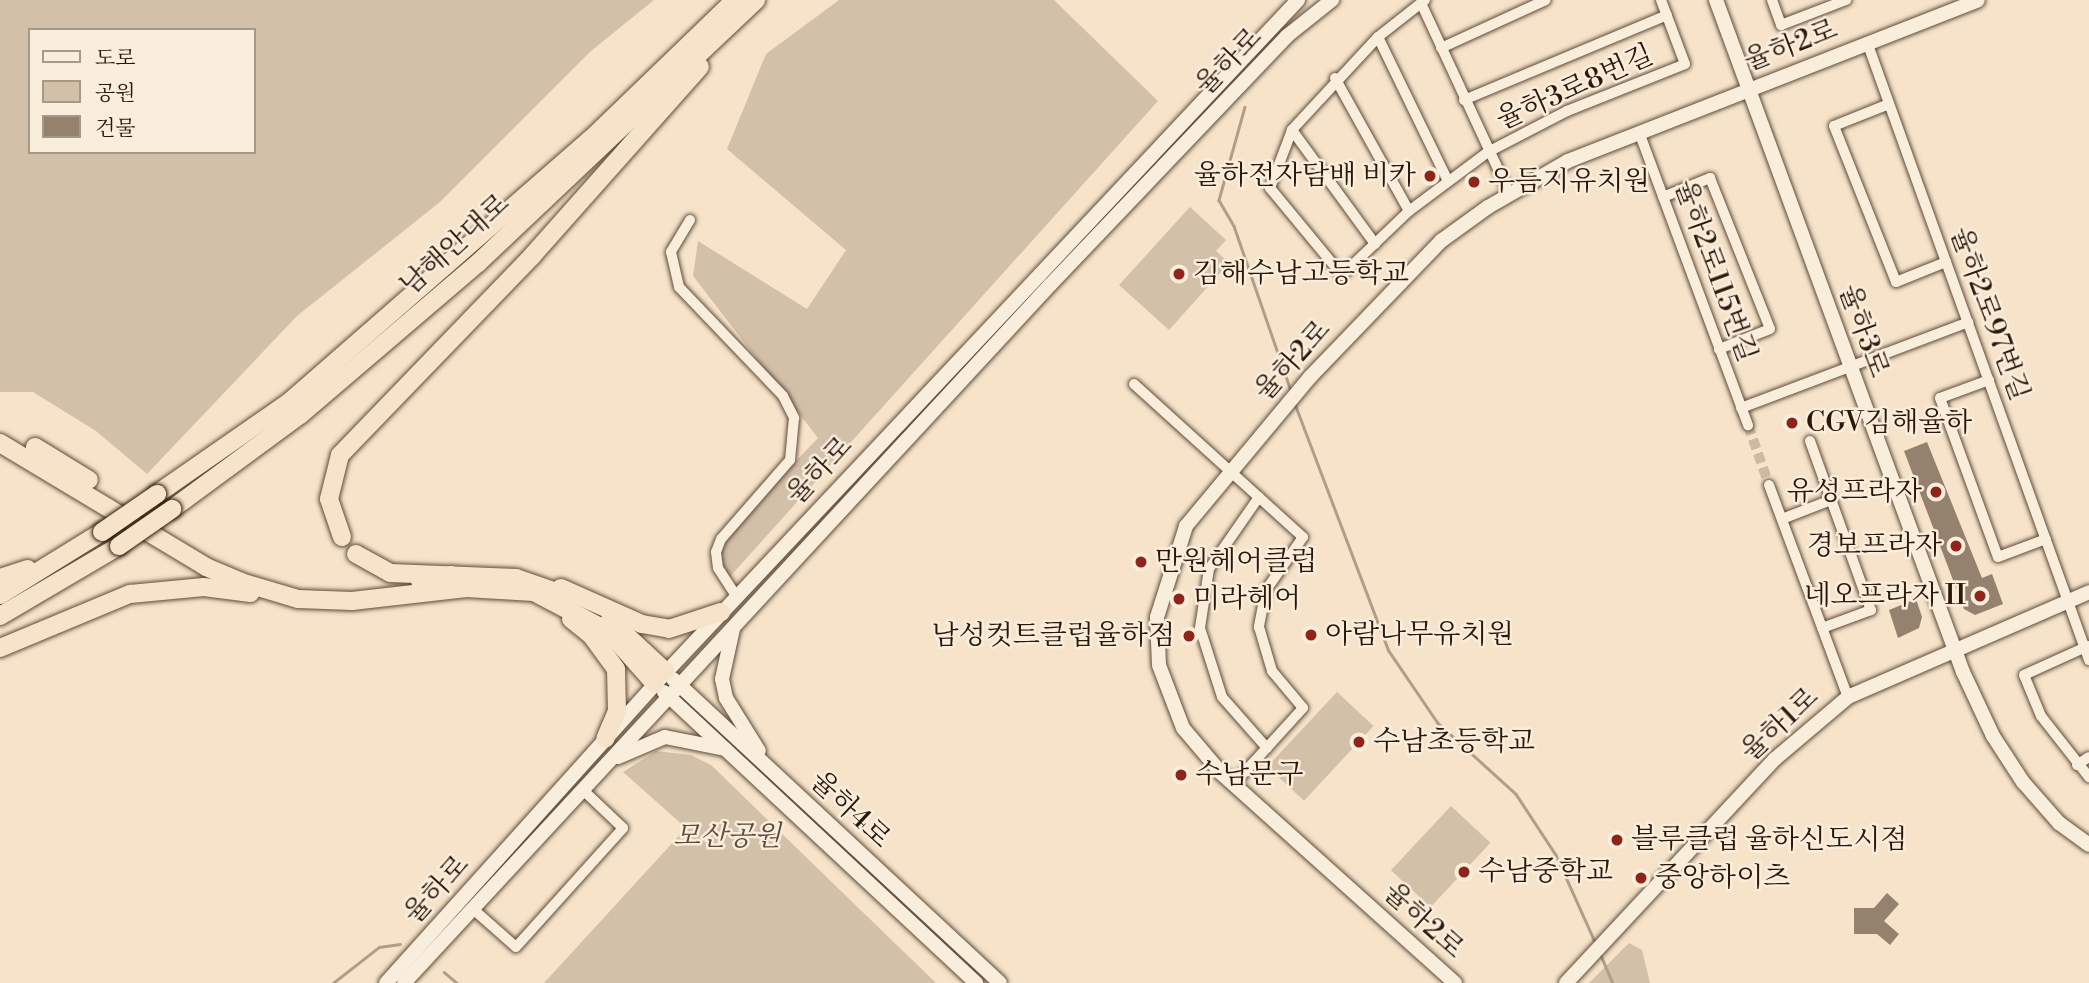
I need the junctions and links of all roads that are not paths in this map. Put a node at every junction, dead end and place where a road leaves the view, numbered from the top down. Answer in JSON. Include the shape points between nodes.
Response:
{"nodes":[{"id":1,"x":735,"y":0,"type":"edge"},
{"id":2,"x":758,"y":0,"type":"edge"},
{"id":3,"x":1298,"y":0,"type":"edge"},
{"id":4,"x":1332,"y":0,"type":"edge"},
{"id":5,"x":1546,"y":0,"type":"edge"},
{"id":6,"x":1661,"y":0,"type":"edge"},
{"id":7,"x":1716,"y":0,"type":"edge"},
{"id":8,"x":1772,"y":0,"type":"edge"},
{"id":9,"x":1846,"y":0,"type":"edge"},
{"id":10,"x":1978,"y":0,"type":"edge"},
{"id":11,"x":1423,"y":1,"type":"edge"},
{"id":12,"x":1667,"y":15,"type":"junction"},
{"id":13,"x":1378,"y":37,"type":"junction"},
{"id":14,"x":1867,"y":43,"type":"junction"},
{"id":15,"x":1441,"y":48,"type":"junction"},
{"id":16,"x":1335,"y":78,"type":"junction"},
{"id":17,"x":1747,"y":89,"type":"junction"},
{"id":18,"x":1464,"y":100,"type":"junction"},
{"id":19,"x":1889,"y":104,"type":"junction"},
{"id":20,"x":1292,"y":130,"type":"junction"},
{"id":21,"x":1639,"y":132,"type":"junction"},
{"id":22,"x":1488,"y":152,"type":"junction"},
{"id":23,"x":1447,"y":180,"type":"junction"},
{"id":24,"x":1508,"y":193,"type":"junction"},
{"id":25,"x":1663,"y":197,"type":"junction"},
{"id":26,"x":1409,"y":211,"type":"junction"},
{"id":27,"x":690,"y":220,"type":"dead end"},
{"id":28,"x":1375,"y":244,"type":"junction"},
{"id":29,"x":1946,"y":262,"type":"junction"},
{"id":30,"x":1968,"y":322,"type":"junction"},
{"id":31,"x":1719,"y":349,"type":"junction"},
{"id":32,"x":1850,"y":367,"type":"junction"},
{"id":33,"x":1989,"y":380,"type":"junction"},
{"id":34,"x":1134,"y":384,"type":"dead end"},
{"id":35,"x":1741,"y":408,"type":"junction"},
{"id":36,"x":1748,"y":425,"type":"tunnel mouth"},
{"id":37,"x":0,"y":432,"type":"edge"},
{"id":38,"x":1810,"y":441,"type":"dead end"},
{"id":39,"x":0,"y":443,"type":"edge"},
{"id":40,"x":1231,"y":471,"type":"junction"},
{"id":41,"x":1769,"y":485,"type":"tunnel mouth"},
{"id":42,"x":1259,"y":497,"type":"junction"},
{"id":43,"x":1831,"y":500,"type":"junction"},
{"id":44,"x":1782,"y":519,"type":"junction"},
{"id":45,"x":342,"y":537,"type":"dead end"},
{"id":46,"x":2046,"y":539,"type":"junction"},
{"id":47,"x":71,"y":553,"type":"junction"},
{"id":48,"x":356,"y":554,"type":"dead end"},
{"id":49,"x":451,"y":575,"type":"junction"},
{"id":50,"x":0,"y":578,"type":"edge"},
{"id":51,"x":542,"y":589,"type":"junction"},
{"id":52,"x":2089,"y":592,"type":"edge"},
{"id":53,"x":0,"y":595,"type":"edge"},
{"id":54,"x":736,"y":596,"type":"junction"},
{"id":55,"x":298,"y":599,"type":"junction"},
{"id":56,"x":2068,"y":600,"type":"junction"},
{"id":57,"x":721,"y":612,"type":"junction"},
{"id":58,"x":0,"y":616,"type":"edge"},
{"id":59,"x":734,"y":627,"type":"junction"},
{"id":60,"x":1822,"y":628,"type":"junction"},
{"id":61,"x":2087,"y":647,"type":"edge"},
{"id":62,"x":0,"y":648,"type":"edge"},
{"id":63,"x":1954,"y":648,"type":"junction"},
{"id":64,"x":2089,"y":660,"type":"edge"},
{"id":65,"x":661,"y":678,"type":"junction"},
{"id":66,"x":680,"y":685,"type":"junction"},
{"id":67,"x":669,"y":697,"type":"junction"},
{"id":68,"x":1848,"y":697,"type":"junction"},
{"id":69,"x":605,"y":739,"type":"junction"},
{"id":70,"x":1267,"y":748,"type":"junction"},
{"id":71,"x":725,"y":749,"type":"junction"},
{"id":72,"x":2089,"y":757,"type":"edge"},
{"id":73,"x":610,"y":761,"type":"junction"},
{"id":74,"x":2077,"y":765,"type":"junction"},
{"id":75,"x":771,"y":770,"type":"junction"},
{"id":76,"x":2089,"y":777,"type":"edge"},
{"id":77,"x":1233,"y":785,"type":"junction"},
{"id":78,"x":583,"y":790,"type":"junction"},
{"id":79,"x":2089,"y":845,"type":"edge"},
{"id":80,"x":473,"y":909,"type":"junction"},
{"id":81,"x":432,"y":932,"type":"junction"},
{"id":82,"x":1568,"y":981,"type":"edge"},
{"id":83,"x":377,"y":983,"type":"edge"},
{"id":84,"x":386,"y":983,"type":"edge"},
{"id":85,"x":405,"y":983,"type":"edge"},
{"id":86,"x":976,"y":983,"type":"edge"},
{"id":87,"x":1000,"y":983,"type":"edge"},
{"id":88,"x":1455,"y":983,"type":"edge"}],
"edges":[{"from":1,"to":47,"type":"highway","name":"남해안대로","bridge":true,"via":[[591,139],[288,403]]},
{"from":2,"to":45,"type":"highway","via":[[532,256],[361,429],[331,479],[329,499]]},
{"from":2,"to":58,"type":"highway","name":"남해안대로","bridge":true,"via":[[478,263],[300,415],[119,546]]},
{"from":3,"to":54,"type":"main road","name":"율하로"},
{"from":4,"to":59,"type":"main road","name":"율하로","via":[[1287,36],[1239,86]]},
{"from":5,"to":15,"type":"street"},
{"from":6,"to":12,"type":"street","name":"율하3로8번길"},
{"from":7,"to":17,"type":"main road","name":"율하3로"},
{"from":8,"to":9,"type":"street","via":[[1781,25]]},
{"from":10,"to":14,"type":"main road","name":"율하2로"},
{"from":11,"to":13,"type":"street"},
{"from":11,"to":15,"type":"street","name":"율하3로8번길"},
{"from":12,"to":18,"type":"street","name":"율하3로8번길"},
{"from":12,"to":22,"type":"street","name":"율하3로8번길","via":[[1685,64],[1567,111]]},
{"from":13,"to":16,"type":"street"},
{"from":13,"to":23,"type":"street"},
{"from":14,"to":17,"type":"main road","name":"율하2로"},
{"from":14,"to":19,"type":"street","name":"율하2로97번길"},
{"from":15,"to":18,"type":"street","name":"율하3로8번길"},
{"from":16,"to":20,"type":"street"},
{"from":16,"to":26,"type":"street"},
{"from":17,"to":21,"type":"main road","name":"율하2로"},
{"from":17,"to":32,"type":"main road","name":"율하3로"},
{"from":18,"to":22,"type":"street","name":"율하3로8번길"},
{"from":19,"to":29,"type":"street","name":"율하2로97번길"},
{"from":19,"to":29,"type":"street","via":[[1835,126],[1895,282]]},
{"from":20,"to":28,"type":"street"},
{"from":20,"to":28,"type":"street","via":[[1270,188],[1342,275]]},
{"from":21,"to":24,"type":"main road","name":"율하2로","via":[[1568,161]]},
{"from":21,"to":25,"type":"street","name":"율하2로115번길"},
{"from":22,"to":23,"type":"street"},
{"from":22,"to":24,"type":"street"},
{"from":23,"to":26,"type":"street"},
{"from":24,"to":40,"type":"main road","name":"율하2로","via":[[1441,241],[1310,377]]},
{"from":25,"to":31,"type":"street","name":"율하2로115번길"},
{"from":25,"to":31,"type":"street","via":[[1710,178],[1770,329]]},
{"from":26,"to":28,"type":"street"},
{"from":27,"to":54,"type":"street","via":[[671,252],[679,287],[783,396],[794,418],[790,460],[721,539],[716,552],[718,568]]},
{"from":29,"to":30,"type":"street","name":"율하2로97번길"},
{"from":30,"to":32,"type":"street"},
{"from":30,"to":33,"type":"street","name":"율하2로97번길"},
{"from":31,"to":35,"type":"street","name":"율하2로115번길"},
{"from":32,"to":35,"type":"street"},
{"from":32,"to":63,"type":"main road","name":"율하3로"},
{"from":33,"to":46,"type":"street","name":"율하2로97번길"},
{"from":33,"to":46,"type":"street","via":[[1940,398],[1998,557]]},
{"from":34,"to":40,"type":"street"},
{"from":35,"to":36,"type":"street","name":"율하2로115번길"},
{"from":37,"to":49,"type":"highway","via":[[67,465],[222,565],[260,579],[323,591]]},
{"from":38,"to":43,"type":"street"},
{"from":39,"to":55,"type":"highway","via":[[206,567]]},
{"from":40,"to":42,"type":"street"},
{"from":40,"to":77,"type":"main road","name":"율하2로","via":[[1186,526],[1162,596],[1157,633],[1160,665],[1183,729]]},
{"from":41,"to":44,"type":"street"},
{"from":42,"to":70,"type":"street","via":[[1209,569],[1200,628],[1222,697]]},
{"from":42,"to":70,"type":"street","via":[[1303,537],[1275,574],[1260,609],[1265,658],[1303,708]]},
{"from":43,"to":44,"type":"street"},
{"from":43,"to":60,"type":"street","via":[[1871,610]]},
{"from":44,"to":60,"type":"street"},
{"from":46,"to":56,"type":"street","name":"율하2로97번길"},
{"from":47,"to":50,"type":"highway"},
{"from":47,"to":53,"type":"highway"},
{"from":48,"to":49,"type":"highway","via":[[390,573]]},
{"from":49,"to":51,"type":"highway"},
{"from":51,"to":55,"type":"highway","via":[[466,588],[352,601]]},
{"from":51,"to":57,"type":"highway","via":[[579,593],[642,624],[669,629]]},
{"from":51,"to":65,"type":"highway","via":[[607,617]]},
{"from":51,"to":69,"type":"highway","via":[[591,635],[616,669],[617,711]]},
{"from":52,"to":56,"type":"main road","name":"율하1로"},
{"from":54,"to":57,"type":"main road","name":"율하로"},
{"from":55,"to":62,"type":"highway","via":[[204,587],[130,594]]},
{"from":56,"to":61,"type":"street","name":"율하2로97번길"},
{"from":56,"to":63,"type":"main road","name":"율하1로"},
{"from":57,"to":65,"type":"main road","name":"율하로"},
{"from":59,"to":66,"type":"main road","name":"율하로"},
{"from":59,"to":75,"type":"main road","via":[[722,679],[726,698]]},
{"from":60,"to":68,"type":"street"},
{"from":61,"to":64,"type":"street","name":"율하2로97번길"},
{"from":61,"to":74,"type":"street","via":[[2024,676],[2041,716]]},
{"from":63,"to":68,"type":"main road","name":"율하1로"},
{"from":63,"to":79,"type":"main road","name":"율하3로","via":[[1993,736],[2023,782],[2059,823]]},
{"from":65,"to":66,"type":"main road","name":"율하4로"},
{"from":65,"to":67,"type":"main road","name":"율하4로"},
{"from":65,"to":69,"type":"main road","name":"율하로"},
{"from":66,"to":67,"type":"main road","name":"율하로"},
{"from":66,"to":75,"type":"main road","name":"율하4로"},
{"from":67,"to":71,"type":"main road","name":"율하4로"},
{"from":67,"to":73,"type":"main road","name":"율하로"},
{"from":68,"to":82,"type":"main road","name":"율하1로","via":[[1775,760]]},
{"from":69,"to":81,"type":"main road","name":"율하로"},
{"from":70,"to":77,"type":"street"},
{"from":71,"to":73,"type":"main road","via":[[665,737]]},
{"from":71,"to":86,"type":"main road","name":"율하4로"},
{"from":72,"to":74,"type":"street"},
{"from":73,"to":78,"type":"main road","name":"율하로"},
{"from":74,"to":76,"type":"street"},
{"from":75,"to":87,"type":"main road","name":"율하4로"},
{"from":77,"to":88,"type":"main road","name":"율하2로"},
{"from":78,"to":80,"type":"main road","name":"율하로"},
{"from":78,"to":80,"type":"street","name":"율하로","via":[[623,828],[516,947]]},
{"from":80,"to":85,"type":"main road","name":"율하로"},
{"from":81,"to":83,"type":"main road"},
{"from":81,"to":84,"type":"main road","name":"율하로"}]}
